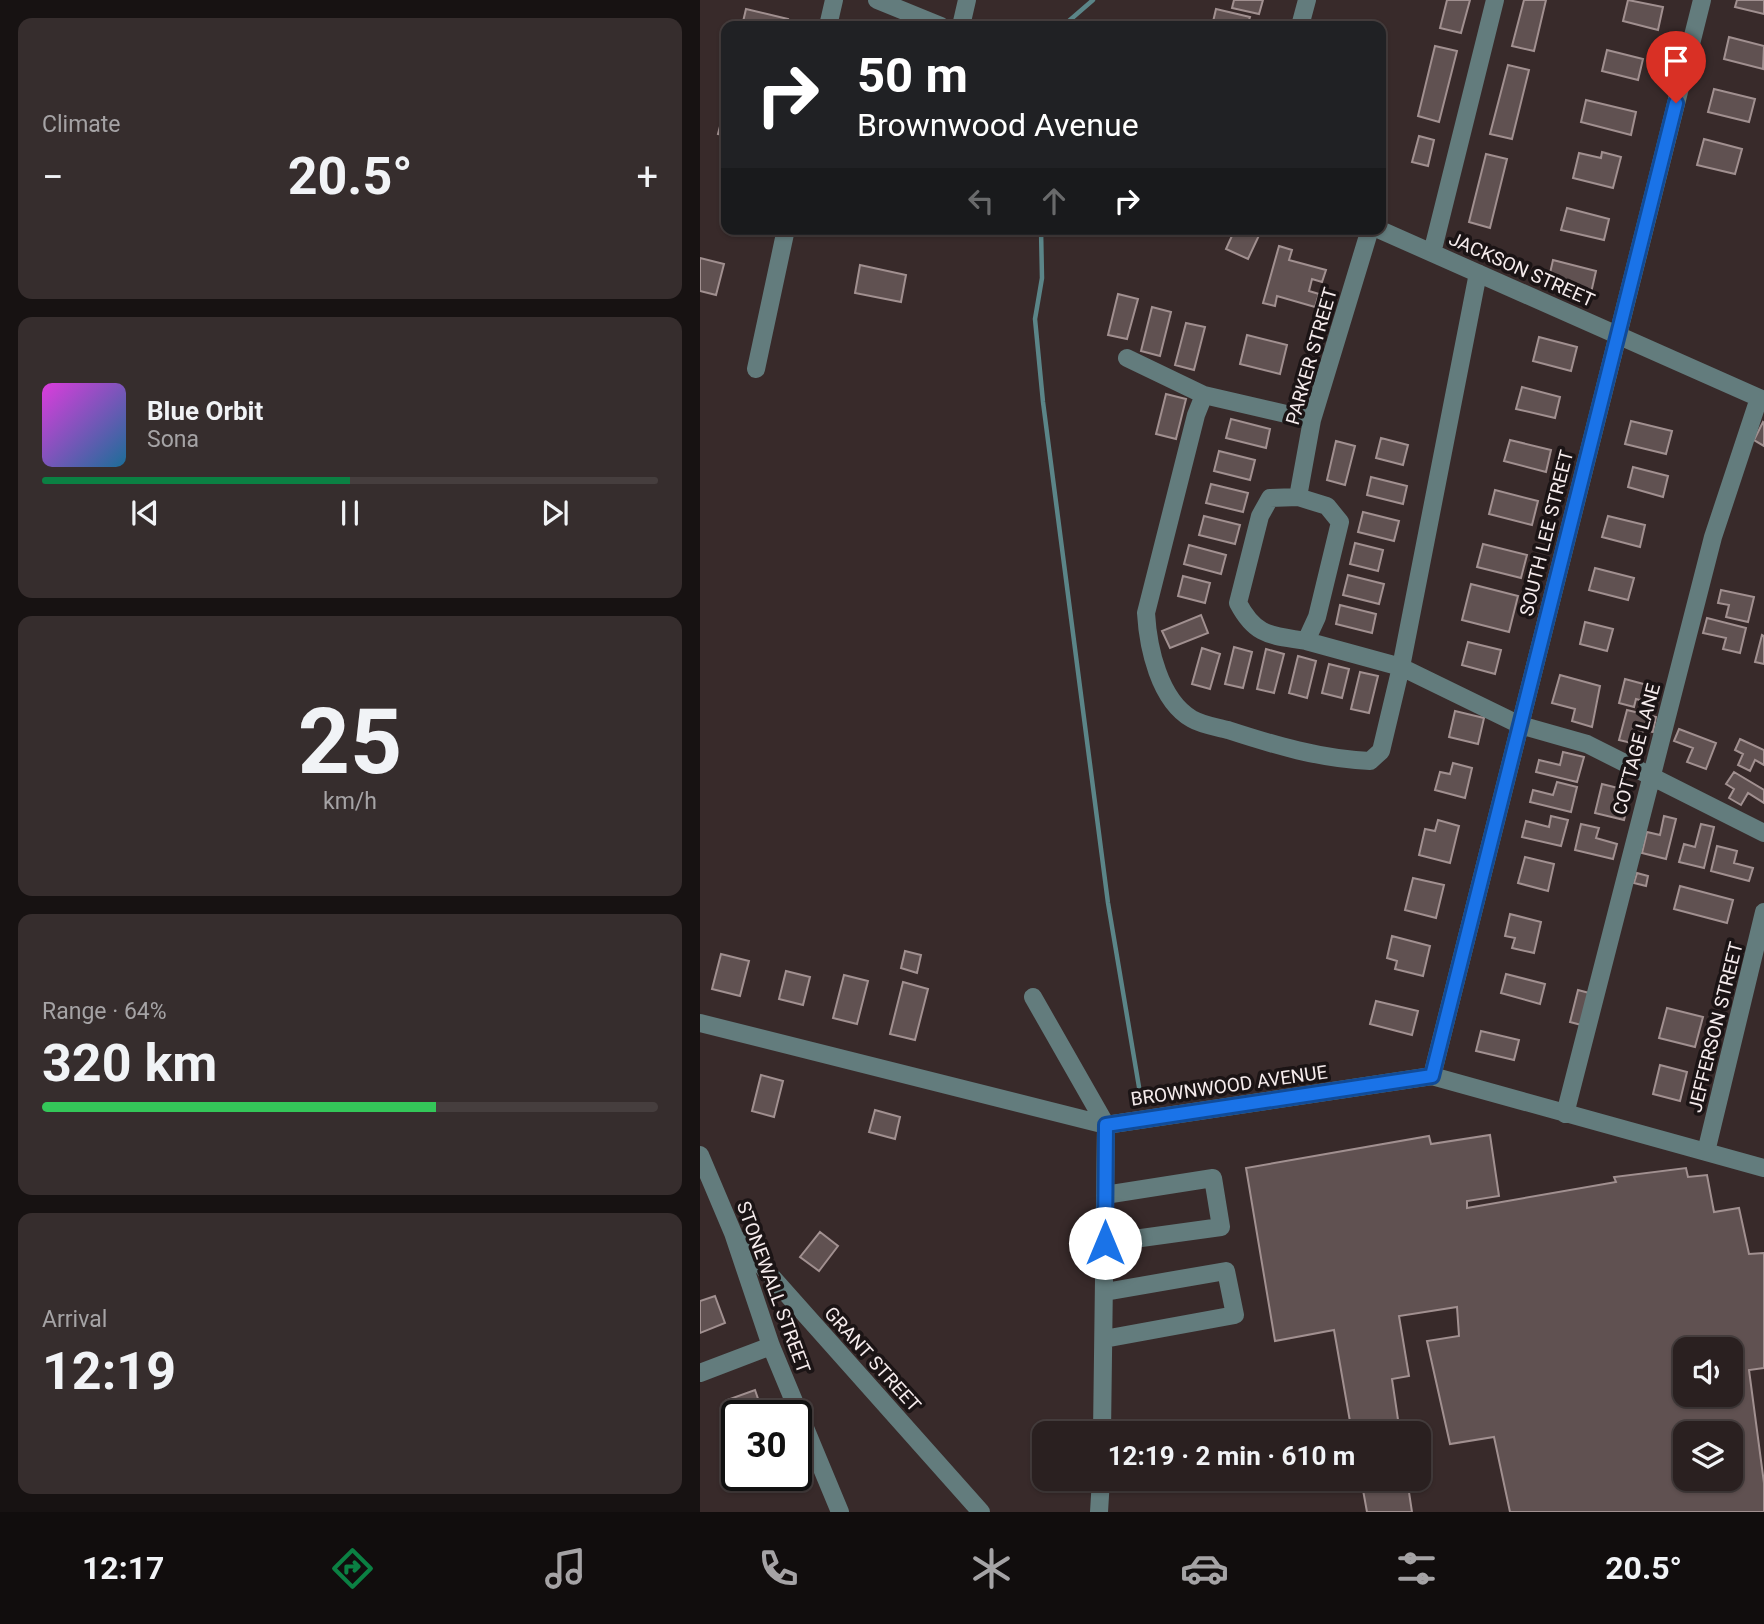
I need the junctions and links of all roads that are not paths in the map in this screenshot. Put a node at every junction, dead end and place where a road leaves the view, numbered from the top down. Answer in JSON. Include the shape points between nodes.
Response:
{"nodes":[{"id":1,"x":834,"y":0,"type":"edge"},
{"id":2,"x":877,"y":0,"type":"edge"},
{"id":3,"x":967,"y":0,"type":"edge"},
{"id":4,"x":1307,"y":0,"type":"edge"},
{"id":5,"x":1495,"y":0,"type":"edge"},
{"id":6,"x":1702,"y":0,"type":"edge"},
{"id":7,"x":829,"y":21,"type":"edge"},
{"id":8,"x":929,"y":21,"type":"edge"},
{"id":9,"x":962,"y":21,"type":"edge"},
{"id":10,"x":1301,"y":21,"type":"edge"},
{"id":11,"x":1386,"y":233,"type":"edge"},
{"id":12,"x":785,"y":235,"type":"edge"},
{"id":13,"x":1368,"y":235,"type":"edge"},
{"id":14,"x":1432,"y":253,"type":"junction"},
{"id":15,"x":1478,"y":273,"type":"junction"},
{"id":16,"x":1618,"y":334,"type":"junction"},
{"id":17,"x":1127,"y":358,"type":"dead end"},
{"id":18,"x":756,"y":369,"type":"dead end"},
{"id":19,"x":1203,"y":395,"type":"junction"},
{"id":20,"x":1762,"y":399,"type":"edge"},
{"id":21,"x":1312,"y":420,"type":"junction"},
{"id":22,"x":1298,"y":497,"type":"junction"},
{"id":23,"x":1306,"y":641,"type":"junction"},
{"id":24,"x":1401,"y":667,"type":"junction"},
{"id":25,"x":1520,"y":725,"type":"junction"},
{"id":26,"x":1650,"y":776,"type":"junction"},
{"id":27,"x":1764,"y":833,"type":"edge"},
{"id":28,"x":1764,"y":912,"type":"edge"},
{"id":29,"x":1033,"y":997,"type":"dead end"},
{"id":30,"x":700,"y":1023,"type":"edge"},
{"id":31,"x":1432,"y":1076,"type":"junction"},
{"id":32,"x":1566,"y":1114,"type":"junction"},
{"id":33,"x":1106,"y":1125,"type":"junction"},
{"id":34,"x":1706,"y":1152,"type":"junction"},
{"id":35,"x":700,"y":1155,"type":"edge"},
{"id":36,"x":1764,"y":1168,"type":"edge"},
{"id":37,"x":1105,"y":1195,"type":"junction"},
{"id":38,"x":733,"y":1233,"type":"junction"},
{"id":39,"x":1105,"y":1243,"type":"junction"},
{"id":40,"x":1105,"y":1292,"type":"junction"},
{"id":41,"x":1104,"y":1339,"type":"junction"},
{"id":42,"x":771,"y":1346,"type":"junction"},
{"id":43,"x":700,"y":1373,"type":"edge"},
{"id":44,"x":1102,"y":1421,"type":"edge"},
{"id":45,"x":1100,"y":1491,"type":"edge"},
{"id":46,"x":839,"y":1512,"type":"edge"},
{"id":47,"x":981,"y":1512,"type":"edge"},
{"id":48,"x":1099,"y":1512,"type":"edge"}],
"edges":[{"from":1,"to":7,"type":"street"},
{"from":2,"to":8,"type":"street"},
{"from":3,"to":9,"type":"street"},
{"from":4,"to":10,"type":"street"},
{"from":5,"to":14,"type":"street"},
{"from":6,"to":16,"type":"street","name":"SOUTH LEE STREET"},
{"from":11,"to":14,"type":"street","name":"JACKSON STREET"},
{"from":12,"to":18,"type":"street"},
{"from":13,"to":21,"type":"street","name":"PARKER STREET"},
{"from":14,"to":15,"type":"street","name":"JACKSON STREET"},
{"from":15,"to":16,"type":"street","name":"JACKSON STREET"},
{"from":15,"to":24,"type":"street"},
{"from":16,"to":20,"type":"street","name":"JACKSON STREET"},
{"from":16,"to":25,"type":"street","name":"SOUTH LEE STREET"},
{"from":17,"to":19,"type":"street"},
{"from":19,"to":21,"type":"street"},
{"from":19,"to":24,"type":"street","via":[[1146,613],[1148,642],[1169,695],[1191,719],[1268,743],[1343,760],[1370,761],[1381,751]]},
{"from":20,"to":26,"type":"street","name":"COTTAGE LANE","via":[[1713,537]]},
{"from":21,"to":22,"type":"street","name":"PARKER STREET"},
{"from":22,"to":23,"type":"street","via":[[1327,506],[1340,522],[1317,617]]},
{"from":22,"to":23,"type":"street","via":[[1270,498],[1260,516],[1238,603],[1260,632]]},
{"from":23,"to":24,"type":"street"},
{"from":24,"to":25,"type":"street"},
{"from":25,"to":26,"type":"street","via":[[1587,744]]},
{"from":25,"to":31,"type":"street","name":"SOUTH LEE STREET"},
{"from":26,"to":27,"type":"street"},
{"from":26,"to":32,"type":"street","name":"COTTAGE LANE"},
{"from":28,"to":34,"type":"street","name":"JEFFERSON STREET"},
{"from":29,"to":33,"type":"street"},
{"from":30,"to":33,"type":"street","name":"BROWNWOOD AVENUE"},
{"from":31,"to":32,"type":"street","name":"BROWNWOOD AVENUE"},
{"from":31,"to":33,"type":"street","name":"BROWNWOOD AVENUE"},
{"from":32,"to":34,"type":"street","name":"BROWNWOOD AVENUE"},
{"from":33,"to":37,"type":"street"},
{"from":34,"to":36,"type":"street","name":"BROWNWOOD AVENUE"},
{"from":35,"to":38,"type":"street","name":"STONEWALL STREET"},
{"from":37,"to":39,"type":"street"},
{"from":37,"to":39,"type":"street","via":[[1213,1178],[1221,1227]]},
{"from":38,"to":42,"type":"street","name":"STONEWALL STREET"},
{"from":38,"to":47,"type":"street","name":"GRANT STREET"},
{"from":39,"to":40,"type":"street"},
{"from":40,"to":41,"type":"street"},
{"from":40,"to":41,"type":"street","via":[[1226,1271],[1235,1315]]},
{"from":41,"to":44,"type":"street"},
{"from":42,"to":43,"type":"street"},
{"from":42,"to":46,"type":"street","name":"STONEWALL STREET"},
{"from":45,"to":48,"type":"street"}]}
